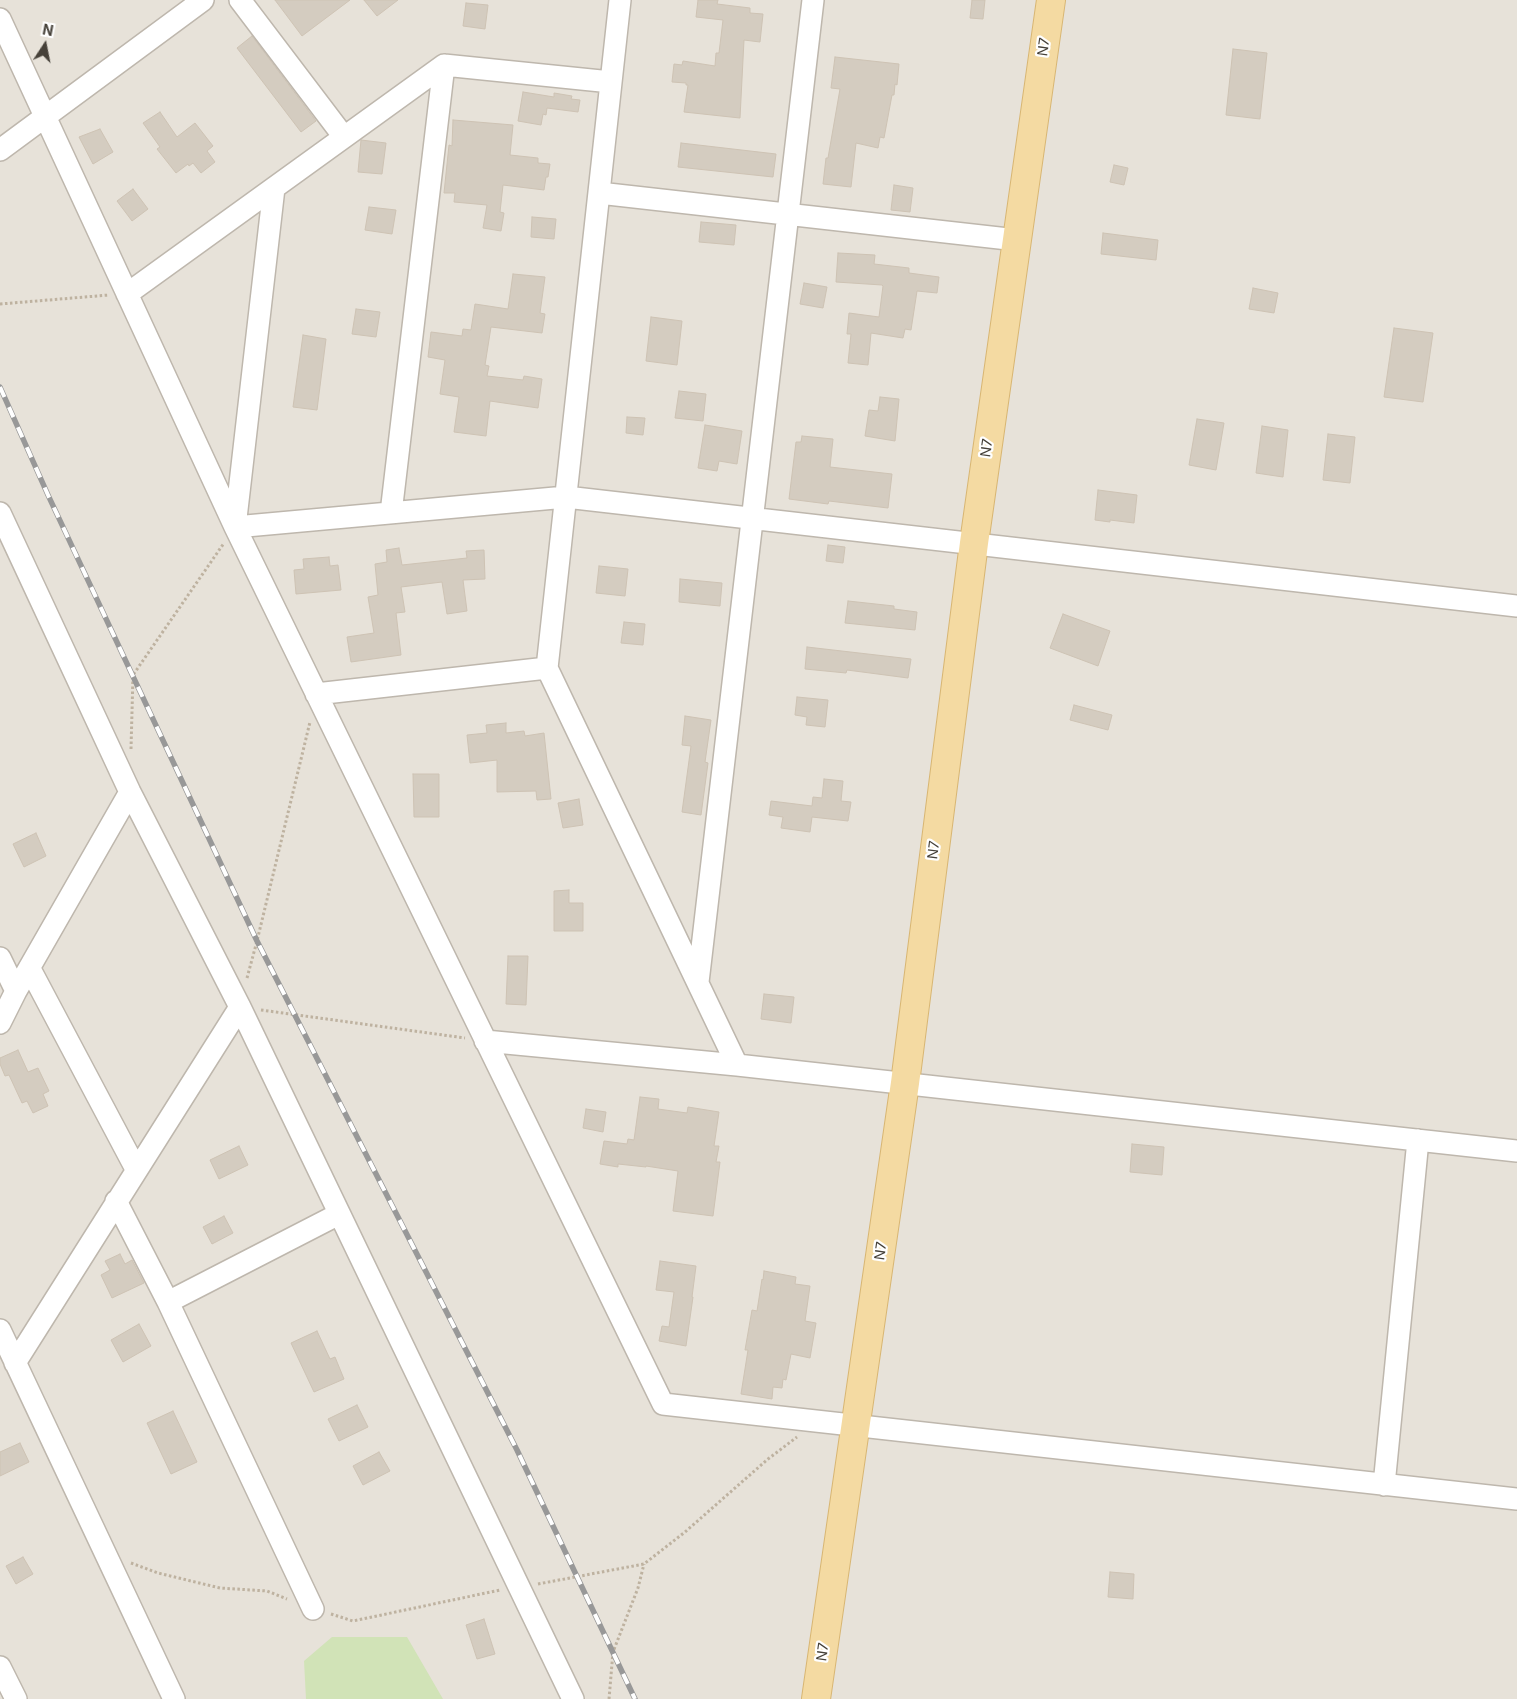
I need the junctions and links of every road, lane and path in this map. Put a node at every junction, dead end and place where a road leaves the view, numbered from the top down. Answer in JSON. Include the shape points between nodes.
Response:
{"nodes":[{"id":1,"x":203,"y":0,"type":"edge"},
{"id":2,"x":240,"y":0,"type":"edge"},
{"id":3,"x":620,"y":0,"type":"edge"},
{"id":4,"x":813,"y":0,"type":"edge"},
{"id":5,"x":1051,"y":0,"type":"edge"},
{"id":6,"x":0,"y":19,"type":"edge"},
{"id":7,"x":444,"y":65,"type":"junction"},
{"id":8,"x":611,"y":82,"type":"junction"},
{"id":9,"x":45,"y":117,"type":"junction"},
{"id":10,"x":344,"y":137,"type":"junction"},
{"id":11,"x":0,"y":150,"type":"edge"},
{"id":12,"x":274,"y":188,"type":"junction"},
{"id":13,"x":599,"y":193,"type":"junction"},
{"id":14,"x":788,"y":214,"type":"junction"},
{"id":15,"x":1017,"y":240,"type":"junction"},
{"id":16,"x":127,"y":294,"type":"junction"},
{"id":17,"x":0,"y":304,"type":"edge"},
{"id":18,"x":566,"y":497,"type":"junction"},
{"id":19,"x":0,"y":513,"type":"edge"},
{"id":20,"x":390,"y":513,"type":"junction"},
{"id":21,"x":752,"y":518,"type":"junction"},
{"id":22,"x":235,"y":527,"type":"junction"},
{"id":23,"x":974,"y":543,"type":"junction"},
{"id":24,"x":1517,"y":606,"type":"edge"},
{"id":25,"x":547,"y":668,"type":"junction"},
{"id":26,"x":316,"y":694,"type":"junction"},
{"id":27,"x":131,"y":753,"type":"dead end"},
{"id":28,"x":130,"y":792,"type":"junction"},
{"id":29,"x":0,"y":958,"type":"edge"},
{"id":30,"x":30,"y":969,"type":"junction"},
{"id":31,"x":698,"y":982,"type":"junction"},
{"id":32,"x":16,"y":991,"type":"junction"},
{"id":33,"x":240,"y":1007,"type":"junction"},
{"id":34,"x":0,"y":1023,"type":"edge"},
{"id":35,"x":486,"y":1041,"type":"junction"},
{"id":36,"x":737,"y":1065,"type":"junction"},
{"id":37,"x":904,"y":1083,"type":"junction"},
{"id":38,"x":1418,"y":1140,"type":"junction"},
{"id":39,"x":1517,"y":1151,"type":"edge"},
{"id":40,"x":136,"y":1170,"type":"junction"},
{"id":41,"x":116,"y":1201,"type":"junction"},
{"id":42,"x":339,"y":1214,"type":"junction"},
{"id":43,"x":168,"y":1302,"type":"junction"},
{"id":44,"x":0,"y":1330,"type":"edge"},
{"id":45,"x":15,"y":1363,"type":"junction"},
{"id":46,"x":817,"y":1422,"type":"junction"},
{"id":47,"x":856,"y":1426,"type":"junction"},
{"id":48,"x":1384,"y":1485,"type":"junction"},
{"id":49,"x":1517,"y":1499,"type":"edge"},
{"id":50,"x":105,"y":1553,"type":"junction"},
{"id":51,"x":644,"y":1564,"type":"junction"},
{"id":52,"x":519,"y":1586,"type":"junction"},
{"id":53,"x":313,"y":1609,"type":"junction"},
{"id":54,"x":0,"y":1666,"type":"edge"},
{"id":55,"x":172,"y":1698,"type":"edge"},
{"id":56,"x":16,"y":1699,"type":"edge"},
{"id":57,"x":573,"y":1699,"type":"edge"},
{"id":58,"x":609,"y":1699,"type":"edge"},
{"id":59,"x":816,"y":1699,"type":"edge"}],
"edges":[{"from":1,"to":9,"type":"street"},
{"from":2,"to":10,"type":"street"},
{"from":3,"to":8,"type":"street"},
{"from":4,"to":14,"type":"street"},
{"from":5,"to":15,"type":"main road","name":"N7"},
{"from":6,"to":9,"type":"street"},
{"from":7,"to":8,"type":"street"},
{"from":7,"to":10,"type":"street"},
{"from":7,"to":20,"type":"street"},
{"from":8,"to":13,"type":"street"},
{"from":9,"to":11,"type":"street"},
{"from":9,"to":16,"type":"street"},
{"from":10,"to":12,"type":"street"},
{"from":12,"to":16,"type":"street"},
{"from":12,"to":22,"type":"street"},
{"from":13,"to":14,"type":"street"},
{"from":13,"to":18,"type":"street"},
{"from":14,"to":15,"type":"street"},
{"from":14,"to":21,"type":"street"},
{"from":15,"to":23,"type":"main road","name":"N7"},
{"from":16,"to":17,"type":"path"},
{"from":16,"to":22,"type":"street"},
{"from":18,"to":20,"type":"street"},
{"from":18,"to":21,"type":"street"},
{"from":18,"to":25,"type":"street"},
{"from":19,"to":28,"type":"street"},
{"from":20,"to":22,"type":"street"},
{"from":21,"to":23,"type":"street"},
{"from":21,"to":31,"type":"street"},
{"from":22,"to":26,"type":"street"},
{"from":22,"to":27,"type":"path","via":[[133,676]]},
{"from":23,"to":24,"type":"street"},
{"from":23,"to":37,"type":"main road","name":"N7"},
{"from":25,"to":26,"type":"street"},
{"from":25,"to":31,"type":"street"},
{"from":26,"to":33,"type":"path"},
{"from":26,"to":35,"type":"street"},
{"from":28,"to":30,"type":"street"},
{"from":28,"to":33,"type":"street"},
{"from":29,"to":32,"type":"street"},
{"from":30,"to":32,"type":"street"},
{"from":30,"to":40,"type":"street"},
{"from":31,"to":36,"type":"street"},
{"from":32,"to":34,"type":"street"},
{"from":33,"to":35,"type":"path"},
{"from":33,"to":40,"type":"street"},
{"from":33,"to":42,"type":"street"},
{"from":35,"to":36,"type":"street"},
{"from":35,"to":46,"type":"street","via":[[663,1404]]},
{"from":36,"to":37,"type":"street"},
{"from":37,"to":38,"type":"street"},
{"from":37,"to":47,"type":"main road","name":"N7"},
{"from":38,"to":39,"type":"street"},
{"from":38,"to":48,"type":"street"},
{"from":40,"to":41,"type":"street"},
{"from":41,"to":43,"type":"street"},
{"from":41,"to":45,"type":"street"},
{"from":42,"to":43,"type":"street"},
{"from":42,"to":52,"type":"street"},
{"from":43,"to":53,"type":"street"},
{"from":44,"to":45,"type":"street"},
{"from":45,"to":50,"type":"street"},
{"from":46,"to":47,"type":"street"},
{"from":46,"to":51,"type":"path"},
{"from":47,"to":48,"type":"street"},
{"from":47,"to":59,"type":"main road","name":"N7"},
{"from":48,"to":49,"type":"street"},
{"from":50,"to":53,"type":"path","via":[[158,1572],[220,1588],[267,1591]]},
{"from":50,"to":55,"type":"street"},
{"from":51,"to":52,"type":"path"},
{"from":51,"to":58,"type":"path","via":[[613,1652]]},
{"from":52,"to":53,"type":"path","via":[[353,1621]]},
{"from":52,"to":57,"type":"street"},
{"from":54,"to":56,"type":"street"}]}
